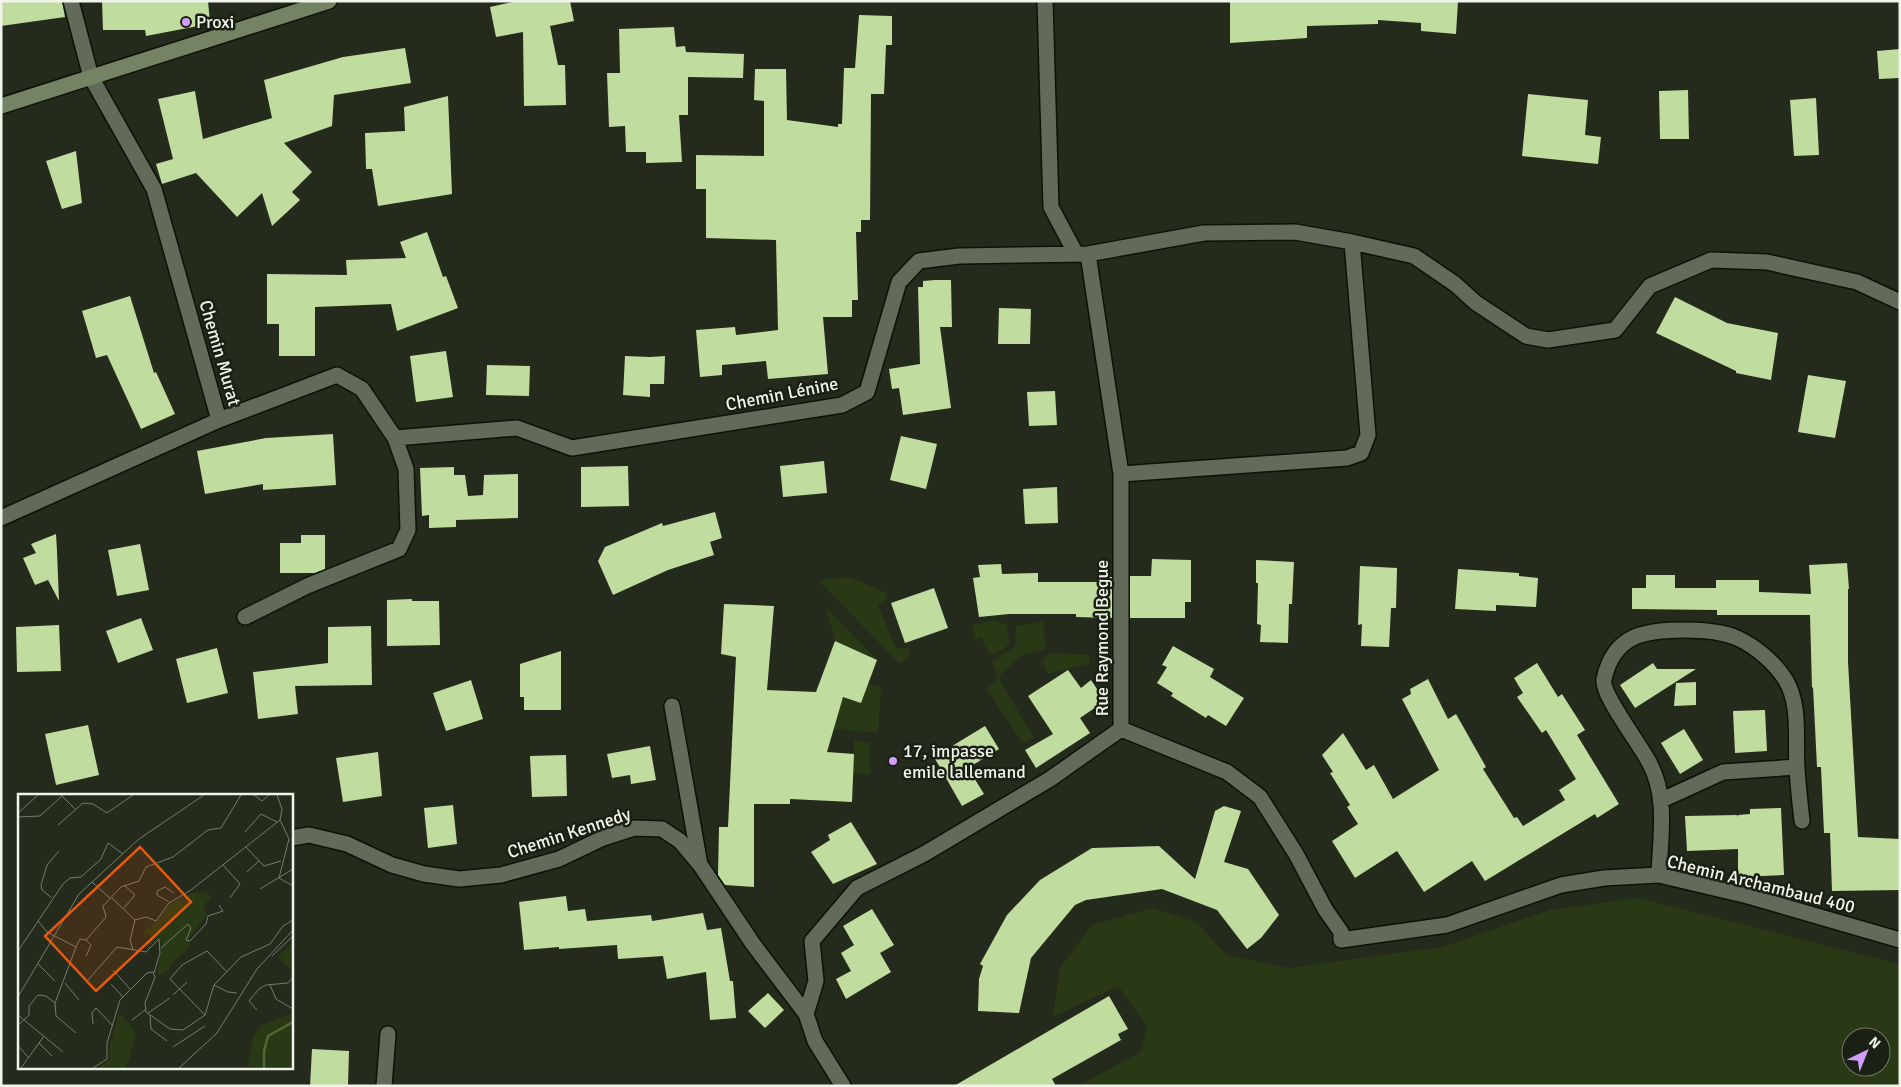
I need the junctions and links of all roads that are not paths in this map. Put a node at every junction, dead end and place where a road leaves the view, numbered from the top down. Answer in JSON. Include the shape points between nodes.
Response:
{"nodes":[{"id":1,"x":71,"y":1,"type":"edge"},
{"id":2,"x":328,"y":1,"type":"edge"},
{"id":3,"x":1045,"y":1,"type":"edge"},
{"id":4,"x":91,"y":78,"type":"junction"},
{"id":5,"x":1,"y":106,"type":"edge"},
{"id":6,"x":1352,"y":242,"type":"junction"},
{"id":7,"x":1082,"y":254,"type":"junction"},
{"id":8,"x":1900,"y":302,"type":"edge"},
{"id":9,"x":220,"y":420,"type":"junction"},
{"id":10,"x":395,"y":438,"type":"junction"},
{"id":11,"x":1121,"y":474,"type":"junction"},
{"id":12,"x":1,"y":518,"type":"edge"},
{"id":13,"x":245,"y":617,"type":"dead end"},
{"id":14,"x":672,"y":706,"type":"dead end"},
{"id":15,"x":1121,"y":729,"type":"junction"},
{"id":16,"x":1797,"y":767,"type":"junction"},
{"id":17,"x":1662,"y":800,"type":"junction"},
{"id":18,"x":1802,"y":821,"type":"dead end"},
{"id":19,"x":292,"y":838,"type":"edge"},
{"id":20,"x":701,"y":866,"type":"junction"},
{"id":21,"x":1659,"y":876,"type":"junction"},
{"id":22,"x":1900,"y":940,"type":"edge"},
{"id":23,"x":806,"y":1014,"type":"junction"},
{"id":24,"x":388,"y":1034,"type":"dead end"},
{"id":25,"x":384,"y":1086,"type":"edge"},
{"id":26,"x":843,"y":1086,"type":"edge"}],
"edges":[{"from":1,"to":4,"type":"street","name":"Chemin Murat"},
{"from":2,"to":4,"type":"street"},
{"from":3,"to":7,"type":"street","name":"Rue Raymond Begue","via":[[1051,206]]},
{"from":4,"to":5,"type":"street"},
{"from":4,"to":9,"type":"street","name":"Chemin Murat","via":[[154,189]]},
{"from":6,"to":7,"type":"street","name":"Chemin Lénine","via":[[1295,232],[1204,233]]},
{"from":6,"to":8,"type":"street","name":"Chemin Lénine","via":[[1414,256],[1526,336],[1548,340],[1615,330],[1650,286],[1711,260],[1767,262],[1857,282]]},
{"from":6,"to":11,"type":"street","via":[[1368,435],[1361,453],[1347,458]]},
{"from":7,"to":10,"type":"street","name":"Chemin Lénine","via":[[959,256],[919,260],[900,282],[867,392],[842,405],[572,448],[517,428]]},
{"from":7,"to":11,"type":"street","name":"Rue Raymond Begue"},
{"from":9,"to":10,"type":"street","via":[[337,375],[362,389]]},
{"from":9,"to":12,"type":"street","name":"Chemin Murat"},
{"from":10,"to":13,"type":"street","via":[[406,469],[407,495],[408,530],[399,549],[307,586]]},
{"from":11,"to":15,"type":"street","name":"Rue Raymond Begue"},
{"from":14,"to":20,"type":"street","name":"Chemin Kennedy"},
{"from":15,"to":21,"type":"street","name":"Chemin Archambaud 400","via":[[1227,772],[1260,797],[1341,932],[1341,940],[1447,924],[1561,885],[1604,878]]},
{"from":15,"to":23,"type":"street","name":"Rue Raymond Begue","via":[[1050,779],[924,854],[857,888],[812,941],[816,981]]},
{"from":16,"to":17,"type":"street","via":[[1723,772]]},
{"from":16,"to":17,"type":"street","via":[[1795,709],[1786,681],[1776,666],[1736,638],[1716,632],[1658,630],[1643,633],[1618,648],[1608,662],[1603,682],[1651,765]]},
{"from":16,"to":18,"type":"street"},
{"from":17,"to":21,"type":"street"},
{"from":19,"to":20,"type":"street","name":"Chemin Kennedy","via":[[309,835],[347,844],[392,865],[459,879],[501,875],[559,859],[603,838],[634,828],[662,829],[680,841]]},
{"from":20,"to":23,"type":"street","name":"Chemin Kennedy","via":[[753,944]]},
{"from":21,"to":22,"type":"street","name":"Chemin Archambaud 400","via":[[1748,896]]},
{"from":23,"to":26,"type":"street","via":[[815,1041]]},
{"from":24,"to":25,"type":"street"}]}
